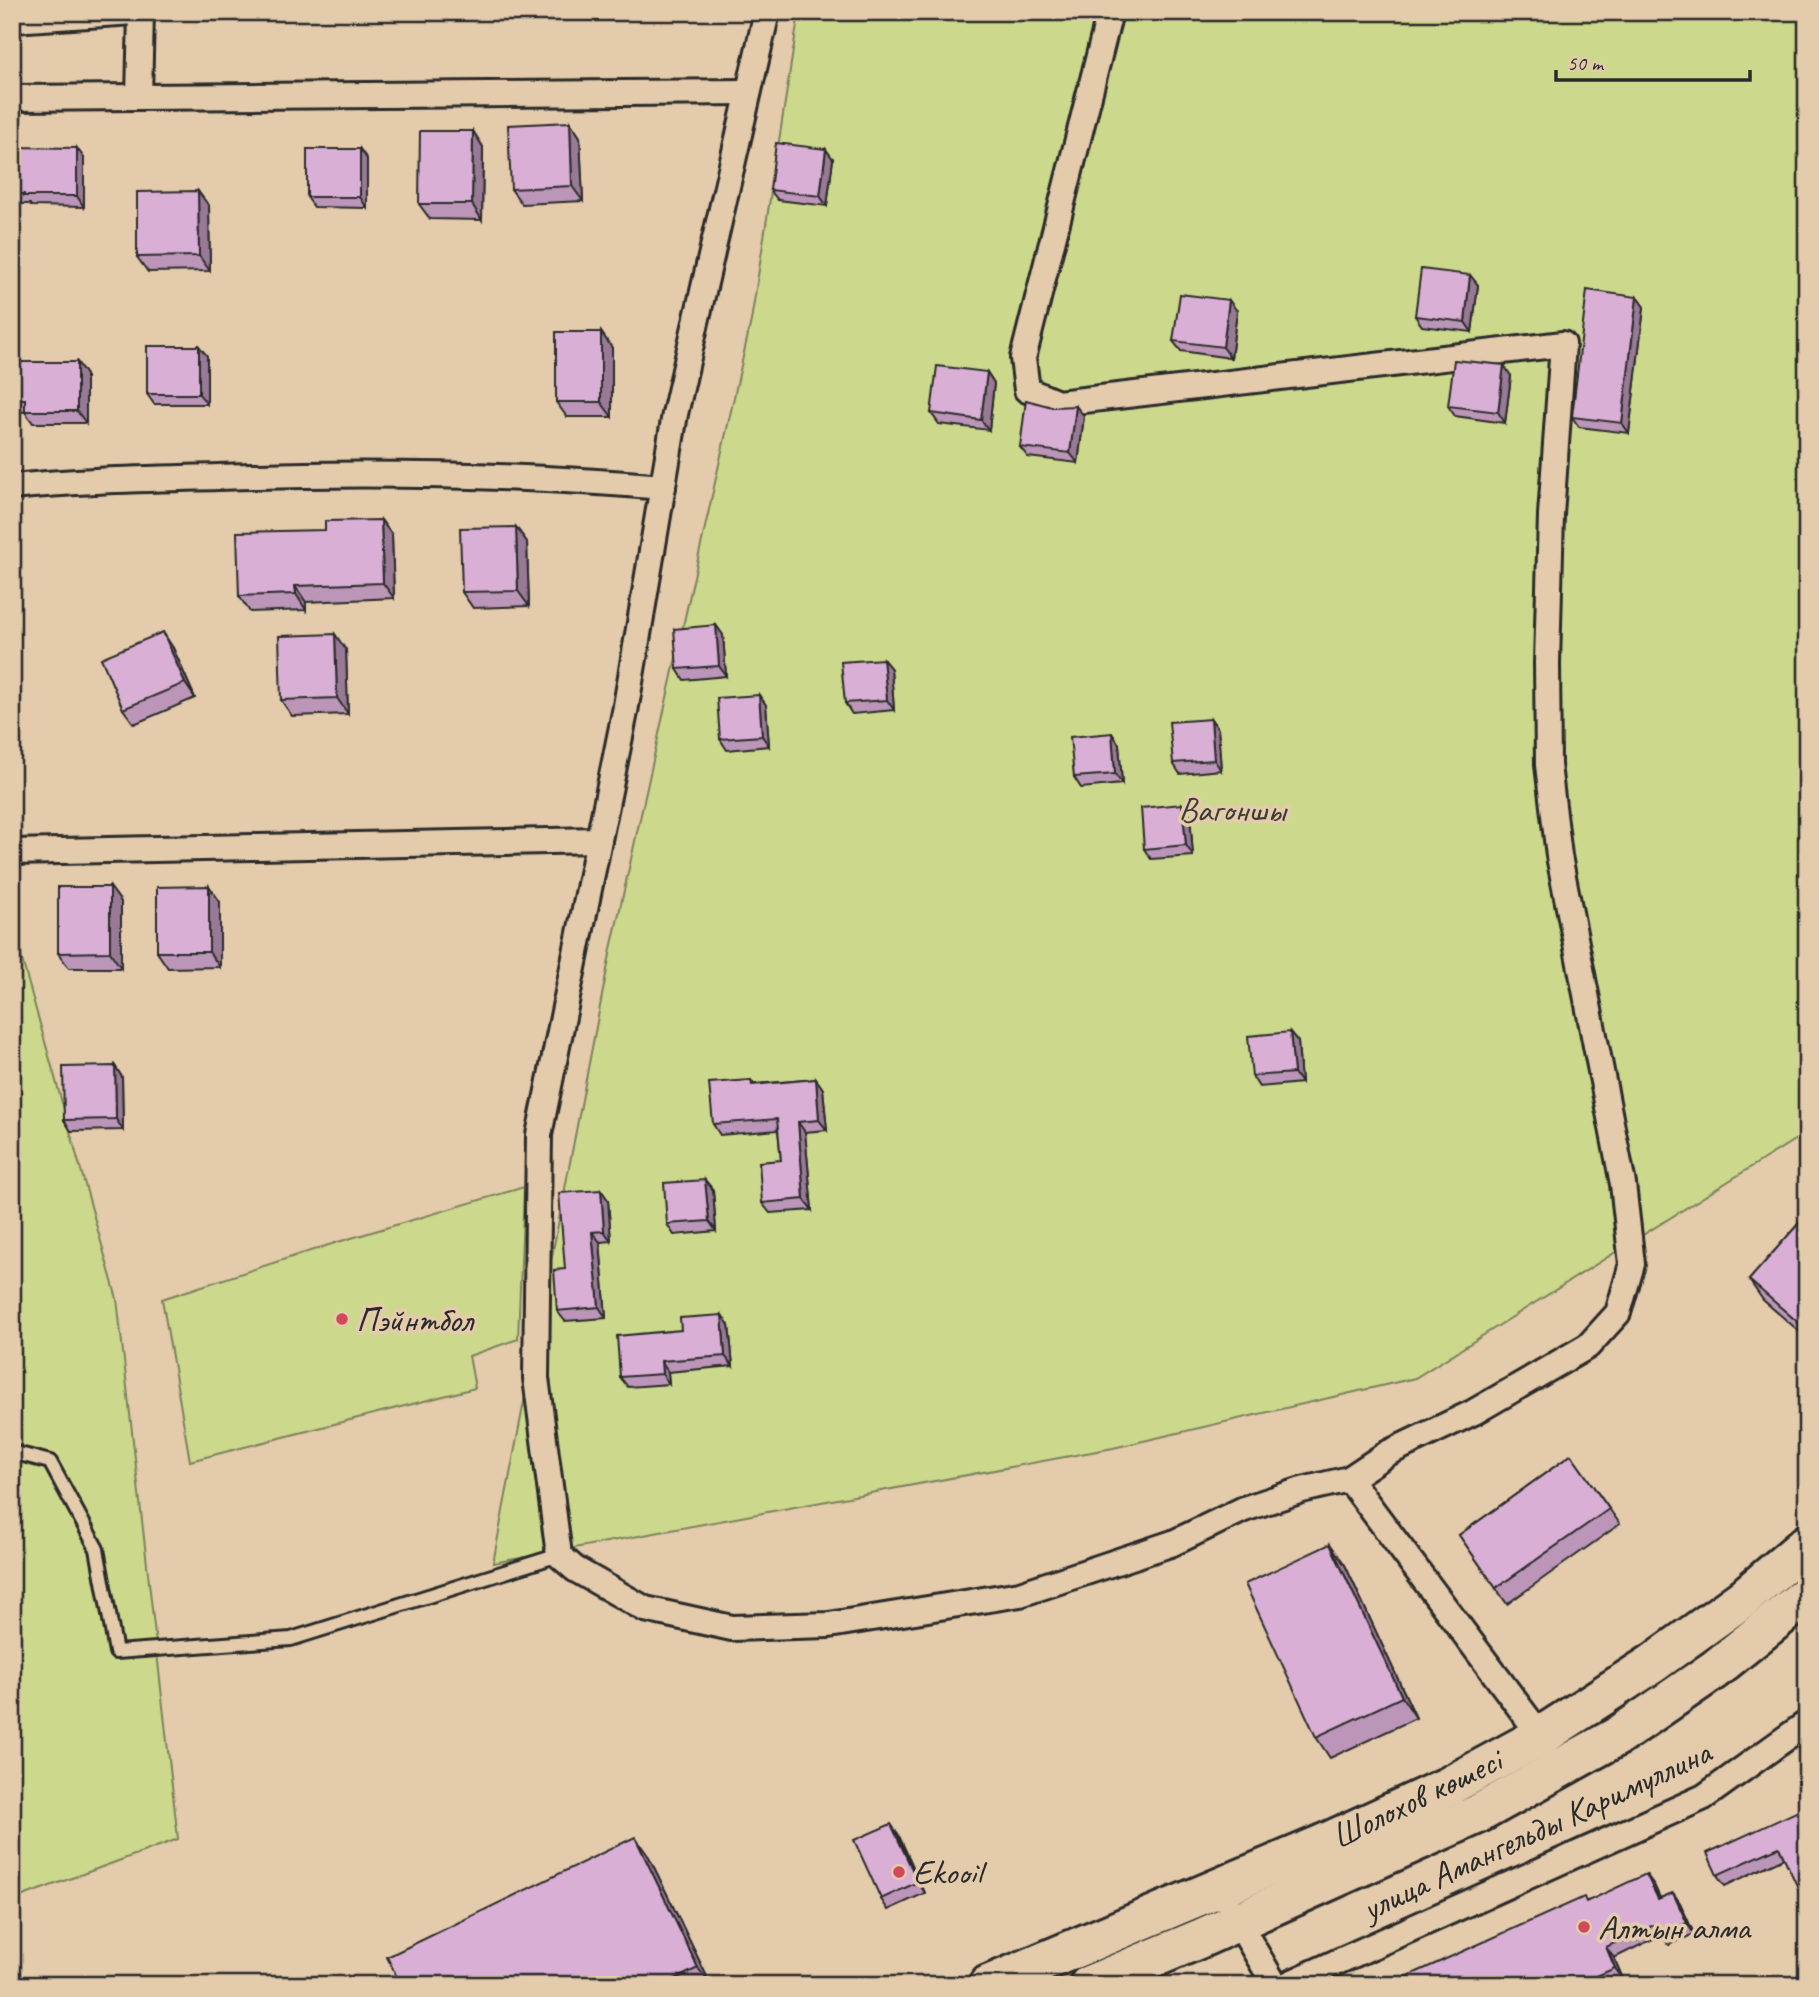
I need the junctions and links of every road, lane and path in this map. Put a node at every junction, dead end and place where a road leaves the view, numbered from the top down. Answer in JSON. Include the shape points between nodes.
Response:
{"nodes":[{"id":1,"x":134,"y":12,"type":"edge"},
{"id":2,"x":141,"y":12,"type":"edge"},
{"id":3,"x":767,"y":12,"type":"edge"},
{"id":4,"x":1110,"y":12,"type":"edge"},
{"id":5,"x":12,"y":20,"type":"edge"},
{"id":6,"x":748,"y":92,"type":"junction"},
{"id":7,"x":139,"y":97,"type":"junction"},
{"id":8,"x":12,"y":98,"type":"edge"},
{"id":9,"x":12,"y":487,"type":"edge"},
{"id":10,"x":663,"y":487,"type":"junction"},
{"id":11,"x":599,"y":840,"type":"junction"},
{"id":12,"x":12,"y":852,"type":"edge"},
{"id":13,"x":12,"y":1452,"type":"edge"},
{"id":14,"x":1349,"y":1479,"type":"junction"},
{"id":15,"x":1807,"y":1544,"type":"edge"},
{"id":16,"x":559,"y":1555,"type":"junction"},
{"id":17,"x":1807,"y":1595,"type":"edge"},
{"id":18,"x":1807,"y":1723,"type":"edge"},
{"id":19,"x":1541,"y":1736,"type":"junction"},
{"id":20,"x":1217,"y":1889,"type":"junction"},
{"id":21,"x":1238,"y":1921,"type":"junction"},
{"id":22,"x":988,"y":1985,"type":"edge"},
{"id":23,"x":1089,"y":1985,"type":"edge"},
{"id":24,"x":1275,"y":1985,"type":"edge"},
{"id":25,"x":1286,"y":1985,"type":"edge"}],
"edges":[{"from":1,"to":5,"type":"street"},
{"from":2,"to":7,"type":"street"},
{"from":3,"to":6,"type":"street"},
{"from":4,"to":14,"type":"street","via":[[1023,358],[1027,390],[1058,403],[1563,344],[1551,516],[1548,765],[1559,856],[1623,1184],[1632,1264],[1618,1313],[1588,1346],[1474,1412],[1388,1453]]},
{"from":6,"to":7,"type":"street"},
{"from":6,"to":10,"type":"street","via":[[675,414]]},
{"from":7,"to":8,"type":"street"},
{"from":9,"to":10,"type":"street","via":[[250,476],[440,474]]},
{"from":10,"to":11,"type":"street"},
{"from":11,"to":12,"type":"street"},
{"from":11,"to":16,"type":"street","via":[[539,1135],[536,1378]]},
{"from":13,"to":16,"type":"lane","via":[[50,1462],[97,1549],[116,1652],[291,1639]]},
{"from":14,"to":16,"type":"street","via":[[1244,1509],[1173,1543],[1020,1594],[830,1625],[732,1628],[645,1609]]},
{"from":14,"to":19,"type":"street"},
{"from":15,"to":19,"type":"highway","name":"Шолохов көшесі","via":[[1742,1600]]},
{"from":17,"to":21,"type":"highway","name":"Шолохов көшесі","via":[[1714,1670],[1618,1735],[1476,1815]]},
{"from":18,"to":25,"type":"street","name":"улица Амангельды Каримуллина","via":[[1704,1797]]},
{"from":19,"to":20,"type":"highway","name":"Шолохов көшесі","via":[[1449,1786]]},
{"from":20,"to":21,"type":"street"},
{"from":20,"to":22,"type":"highway","name":"Шолохов көшесі"},
{"from":21,"to":23,"type":"highway","name":"Шолохов көшесі"},
{"from":21,"to":24,"type":"street"}]}
